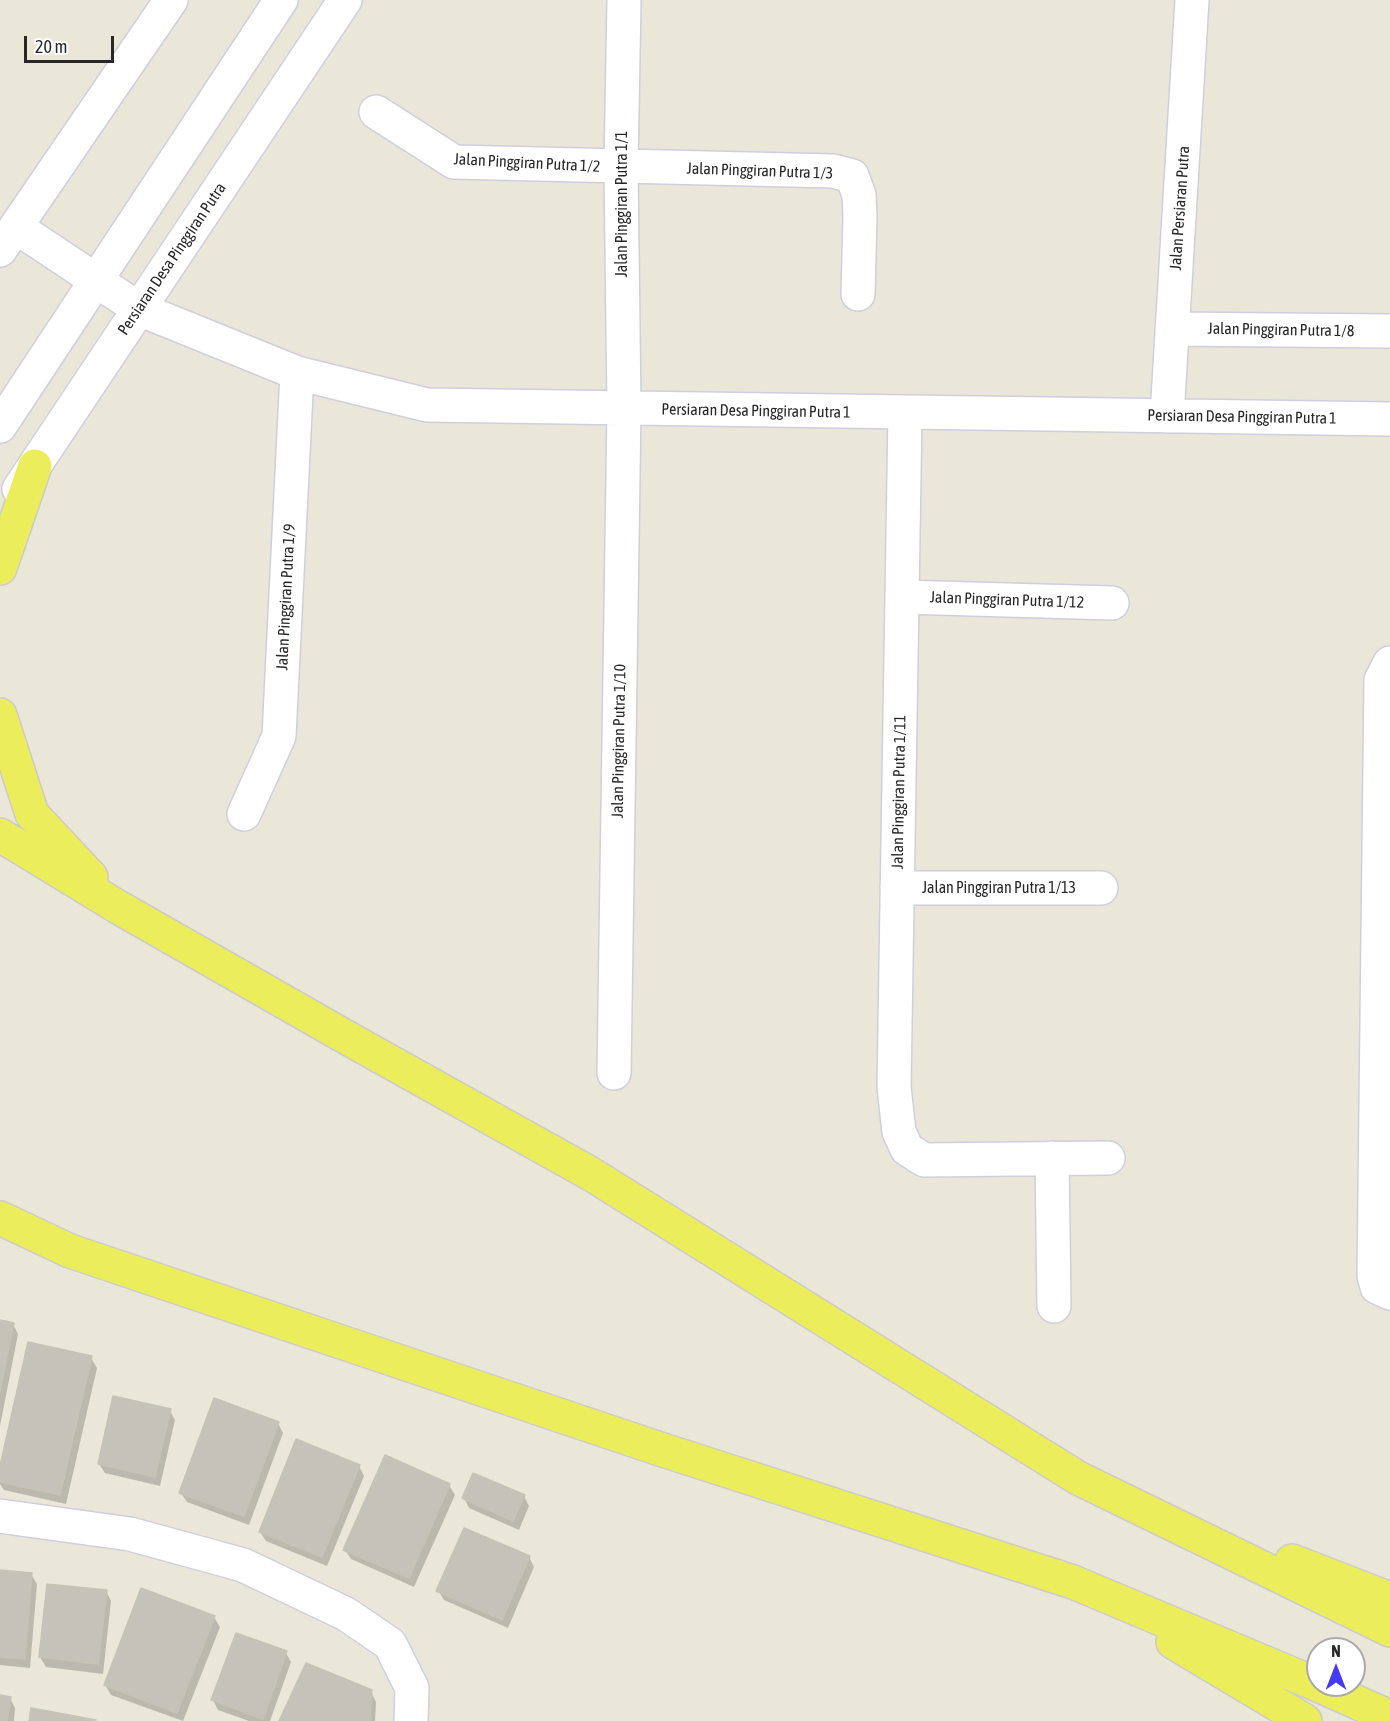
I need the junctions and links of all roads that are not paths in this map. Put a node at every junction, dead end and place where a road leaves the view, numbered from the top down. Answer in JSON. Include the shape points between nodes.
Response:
{"nodes":[{"id":1,"x":171,"y":0,"type":"edge"},
{"id":2,"x":281,"y":0,"type":"edge"},
{"id":3,"x":345,"y":0,"type":"edge"},
{"id":4,"x":624,"y":0,"type":"edge"},
{"id":5,"x":1192,"y":0,"type":"edge"},
{"id":6,"x":376,"y":112,"type":"dead end"},
{"id":7,"x":621,"y":167,"type":"junction"},
{"id":8,"x":8,"y":238,"type":"edge"},
{"id":9,"x":97,"y":280,"type":"junction"},
{"id":10,"x":858,"y":294,"type":"dead end"},
{"id":11,"x":139,"y":309,"type":"junction"},
{"id":12,"x":1172,"y":329,"type":"junction"},
{"id":13,"x":1390,"y":331,"type":"edge"},
{"id":14,"x":297,"y":374,"type":"junction"},
{"id":15,"x":624,"y":409,"type":"junction"},
{"id":16,"x":905,"y":413,"type":"junction"},
{"id":17,"x":1167,"y":416,"type":"junction"},
{"id":18,"x":1390,"y":419,"type":"edge"},
{"id":19,"x":0,"y":426,"type":"edge"},
{"id":20,"x":35,"y":466,"type":"junction"},
{"id":21,"x":0,"y":518,"type":"edge"},
{"id":22,"x":0,"y":568,"type":"edge"},
{"id":23,"x":902,"y":597,"type":"junction"},
{"id":24,"x":1112,"y":603,"type":"dead end"},
{"id":25,"x":1389,"y":663,"type":"edge"},
{"id":26,"x":0,"y":716,"type":"edge"},
{"id":27,"x":244,"y":814,"type":"dead end"},
{"id":28,"x":0,"y":835,"type":"edge"},
{"id":29,"x":897,"y":888,"type":"junction"},
{"id":30,"x":1101,"y":888,"type":"dead end"},
{"id":31,"x":118,"y":907,"type":"junction"},
{"id":32,"x":1384,"y":965,"type":"edge"},
{"id":33,"x":614,"y":1073,"type":"dead end"},
{"id":34,"x":1052,"y":1158,"type":"junction"},
{"id":35,"x":1108,"y":1158,"type":"dead end"},
{"id":36,"x":0,"y":1218,"type":"edge"},
{"id":37,"x":1384,"y":1290,"type":"edge"},
{"id":38,"x":1054,"y":1306,"type":"dead end"},
{"id":39,"x":1078,"y":1478,"type":"junction"},
{"id":40,"x":0,"y":1516,"type":"edge"},
{"id":41,"x":1073,"y":1582,"type":"junction"},
{"id":42,"x":1390,"y":1599,"type":"edge"},
{"id":43,"x":1390,"y":1630,"type":"edge"},
{"id":44,"x":1306,"y":1680,"type":"edge"},
{"id":45,"x":1345,"y":1697,"type":"edge"},
{"id":46,"x":1390,"y":1717,"type":"edge"},
{"id":47,"x":411,"y":1721,"type":"edge"},
{"id":48,"x":1305,"y":1721,"type":"edge"}],
"edges":[{"from":1,"to":8,"type":"street"},
{"from":2,"to":9,"type":"street"},
{"from":3,"to":11,"type":"street","name":"Persiaran Desa Pinggiran Putra"},
{"from":4,"to":7,"type":"street","name":"Jalan Pinggiran Putra 1/1"},
{"from":5,"to":12,"type":"street","name":"Jalan Persiaran Putra"},
{"from":6,"to":7,"type":"street","name":"Jalan Pinggiran Putra 1/2","via":[[454,162]]},
{"from":7,"to":10,"type":"street","name":"Jalan Pinggiran Putra 1/3","via":[[833,171],[852,176],[861,217]]},
{"from":7,"to":15,"type":"street","name":"Jalan Pinggiran Putra 1/1"},
{"from":8,"to":9,"type":"street","name":"Persiaran Desa Pinggiran Putra 1"},
{"from":9,"to":11,"type":"street","name":"Persiaran Desa Pinggiran Putra 1"},
{"from":9,"to":19,"type":"street"},
{"from":11,"to":14,"type":"street","name":"Persiaran Desa Pinggiran Putra 1"},
{"from":11,"to":20,"type":"street","name":"Persiaran Desa Pinggiran Putra"},
{"from":12,"to":13,"type":"street","name":"Jalan Pinggiran Putra 1/8"},
{"from":12,"to":17,"type":"street","name":"Jalan Persiaran Putra"},
{"from":14,"to":15,"type":"street","name":"Persiaran Desa Pinggiran Putra 1","via":[[427,405]]},
{"from":14,"to":27,"type":"street","name":"Jalan Pinggiran Putra 1/9","via":[[279,736]]},
{"from":15,"to":16,"type":"street","name":"Persiaran Desa Pinggiran Putra 1"},
{"from":15,"to":33,"type":"street","name":"Jalan Pinggiran Putra 1/10"},
{"from":16,"to":17,"type":"street","name":"Persiaran Desa Pinggiran Putra 1"},
{"from":16,"to":23,"type":"street","name":"Jalan Pinggiran Putra 1/11"},
{"from":17,"to":18,"type":"street","name":"Persiaran Desa Pinggiran Putra 1"},
{"from":20,"to":21,"type":"street","name":"Persiaran Desa Pinggiran Putra"},
{"from":20,"to":22,"type":"main road"},
{"from":23,"to":24,"type":"street","name":"Jalan Pinggiran Putra 1/12"},
{"from":23,"to":29,"type":"street","name":"Jalan Pinggiran Putra 1/11"},
{"from":25,"to":32,"type":"street","via":[[1381,681]]},
{"from":26,"to":31,"type":"main road","via":[[32,814]]},
{"from":28,"to":31,"type":"main road"},
{"from":29,"to":30,"type":"street","name":"Jalan Pinggiran Putra 1/13"},
{"from":29,"to":34,"type":"street","name":"Jalan Pinggiran Putra 1/11","via":[[895,1099],[899,1132],[907,1149],[924,1160]]},
{"from":31,"to":39,"type":"main road","via":[[591,1174]]},
{"from":32,"to":37,"type":"street","via":[[1374,1276]]},
{"from":34,"to":35,"type":"street"},
{"from":34,"to":38,"type":"street"},
{"from":36,"to":41,"type":"main road","via":[[70,1251],[663,1450]]},
{"from":39,"to":42,"type":"main road"},
{"from":39,"to":43,"type":"main road"},
{"from":40,"to":47,"type":"street","via":[[130,1534],[243,1565],[346,1614],[390,1644],[412,1688]]},
{"from":41,"to":44,"type":"main road"},
{"from":41,"to":48,"type":"main road"},
{"from":45,"to":46,"type":"main road"}]}
